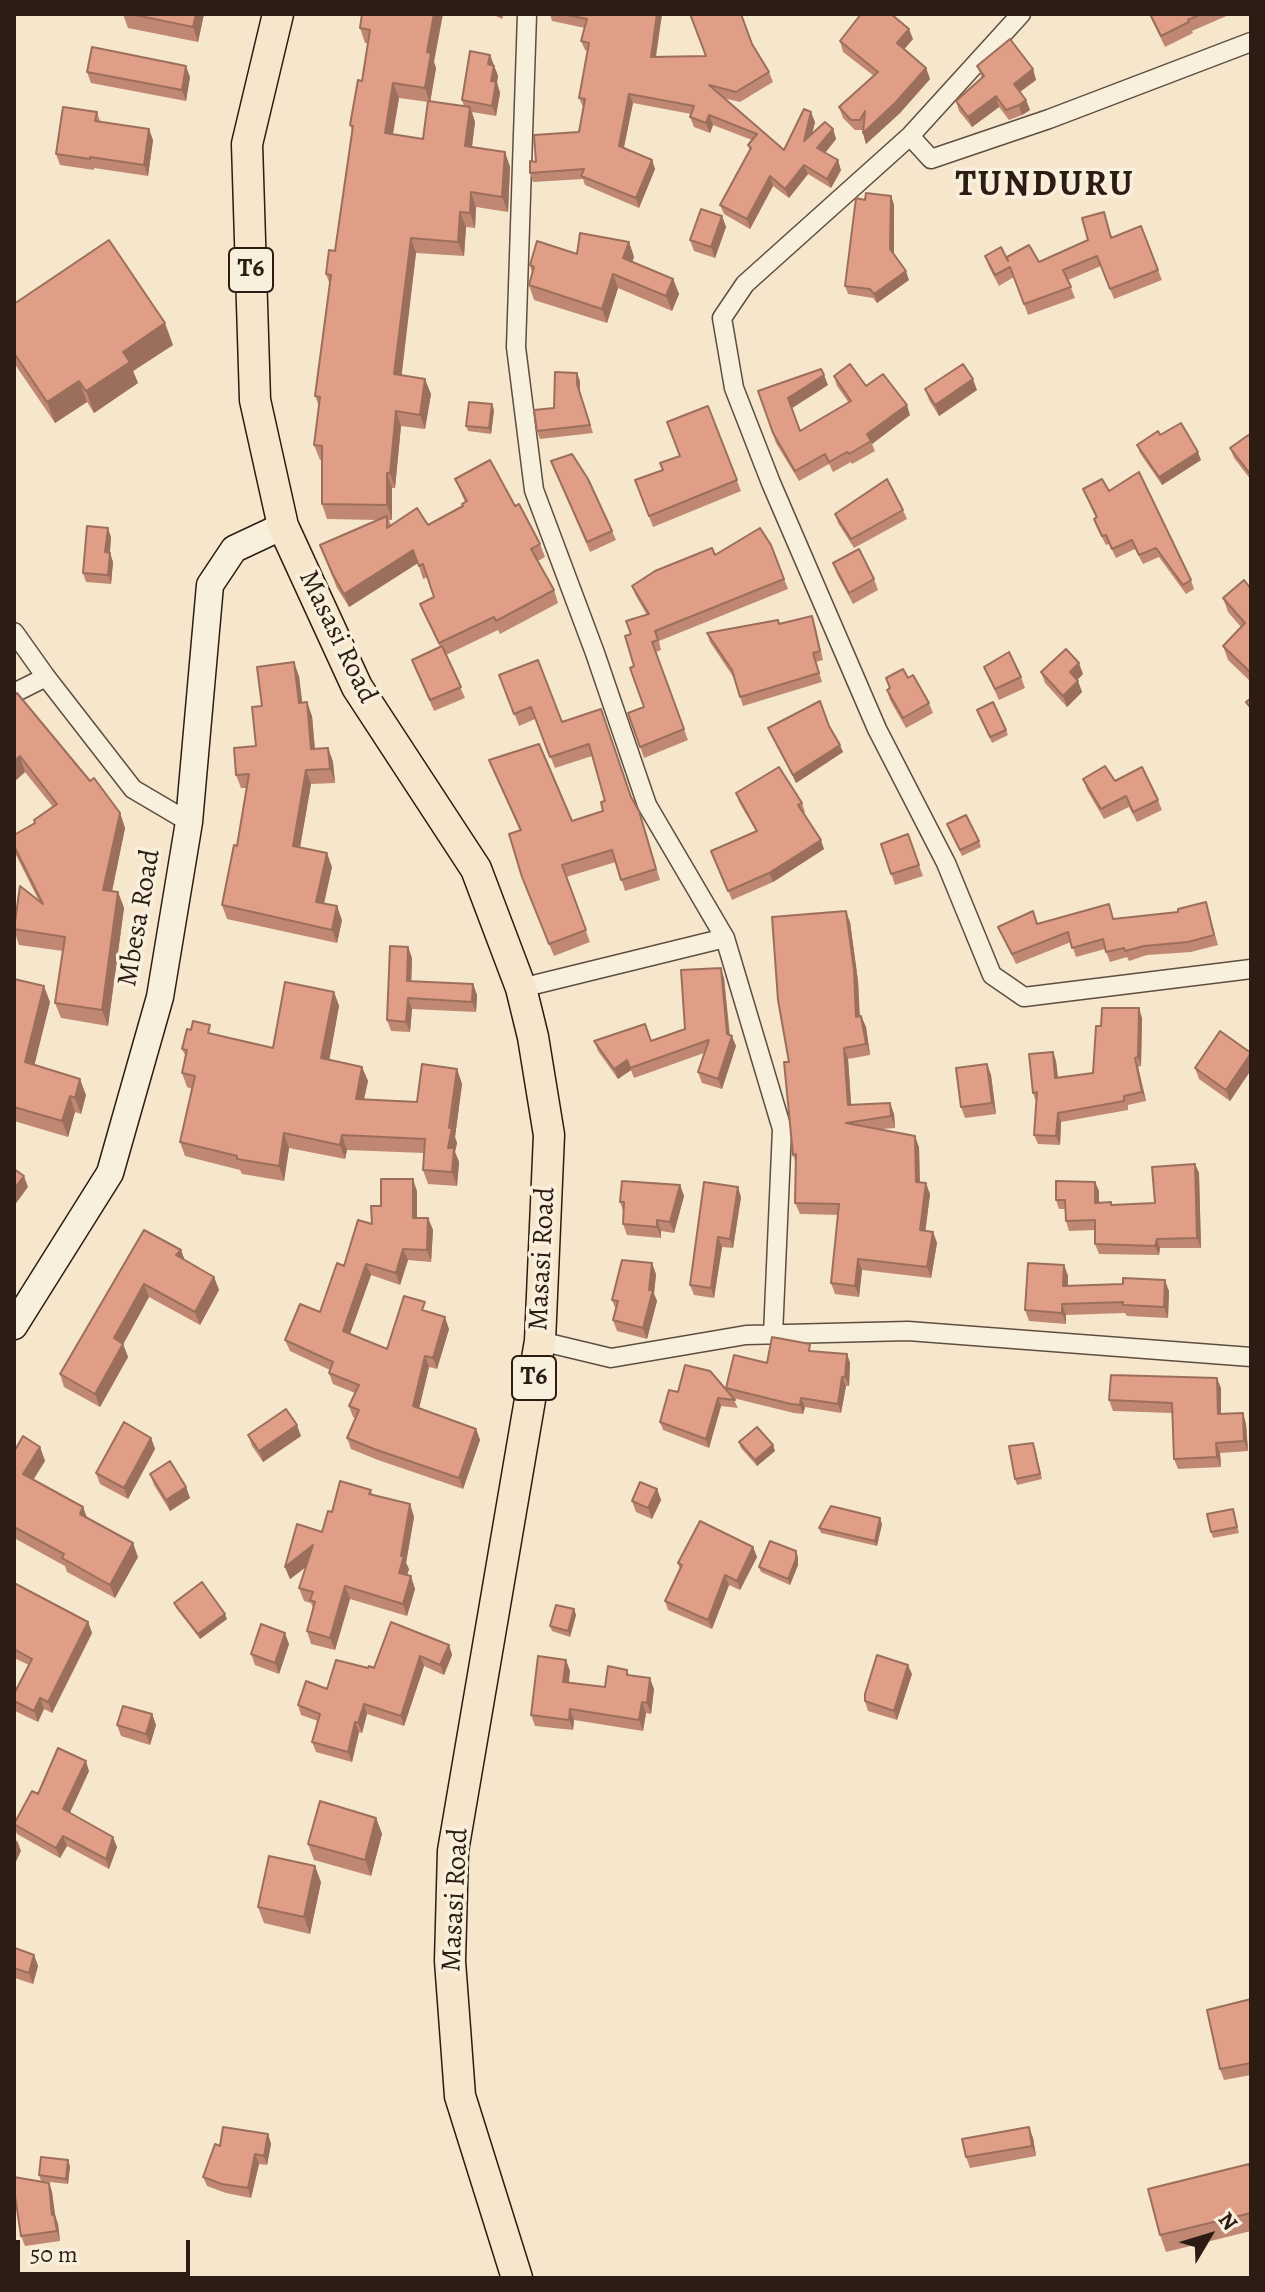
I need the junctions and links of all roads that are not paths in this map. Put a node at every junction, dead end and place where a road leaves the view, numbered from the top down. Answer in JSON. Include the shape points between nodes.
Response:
{"nodes":[{"id":1,"x":278,"y":14,"type":"edge"},
{"id":2,"x":527,"y":14,"type":"edge"},
{"id":3,"x":1021,"y":14,"type":"edge"},
{"id":4,"x":1251,"y":42,"type":"edge"},
{"id":5,"x":910,"y":136,"type":"junction"},
{"id":6,"x":283,"y":526,"type":"junction"},
{"id":7,"x":14,"y":632,"type":"edge"},
{"id":8,"x":46,"y":677,"type":"junction"},
{"id":9,"x":14,"y":693,"type":"edge"},
{"id":10,"x":189,"y":822,"type":"junction"},
{"id":11,"x":725,"y":938,"type":"junction"},
{"id":12,"x":1251,"y":969,"type":"edge"},
{"id":13,"x":521,"y":988,"type":"junction"},
{"id":14,"x":14,"y":1326,"type":"edge"},
{"id":15,"x":773,"y":1335,"type":"junction"},
{"id":16,"x":540,"y":1341,"type":"junction"},
{"id":17,"x":1251,"y":1357,"type":"edge"},
{"id":18,"x":517,"y":2278,"type":"edge"}],
"edges":[{"from":1,"to":6,"type":"highway","number":"T6","via":[[247,144],[255,400]]},
{"from":2,"to":11,"type":"street","via":[[516,347],[534,490],[647,805]]},
{"from":3,"to":5,"type":"street"},
{"from":4,"to":5,"type":"street","via":[[931,159]]},
{"from":5,"to":12,"type":"street","via":[[745,284],[722,318],[734,388],[771,483],[877,729],[946,863],[992,975],[1024,997]]},
{"from":6,"to":10,"type":"main road","name":"Mbesa Road","via":[[234,549],[210,585]]},
{"from":6,"to":13,"type":"highway","name":"Masasi Road","number":"T6","via":[[357,687],[476,869]]},
{"from":7,"to":8,"type":"street"},
{"from":8,"to":9,"type":"street"},
{"from":8,"to":10,"type":"street","via":[[133,789]]},
{"from":10,"to":14,"type":"main road","name":"Mbesa Road","via":[[160,997],[110,1173]]},
{"from":11,"to":13,"type":"street"},
{"from":11,"to":15,"type":"street","via":[[782,1129]]},
{"from":13,"to":16,"type":"highway","name":"Masasi Road","number":"T6","via":[[549,1135]]},
{"from":15,"to":16,"type":"street","via":[[611,1358]]},
{"from":15,"to":17,"type":"street","via":[[908,1331]]},
{"from":16,"to":18,"type":"highway","name":"Masasi Road","number":"T6","via":[[453,1851],[450,1961],[460,2096]]}]}
